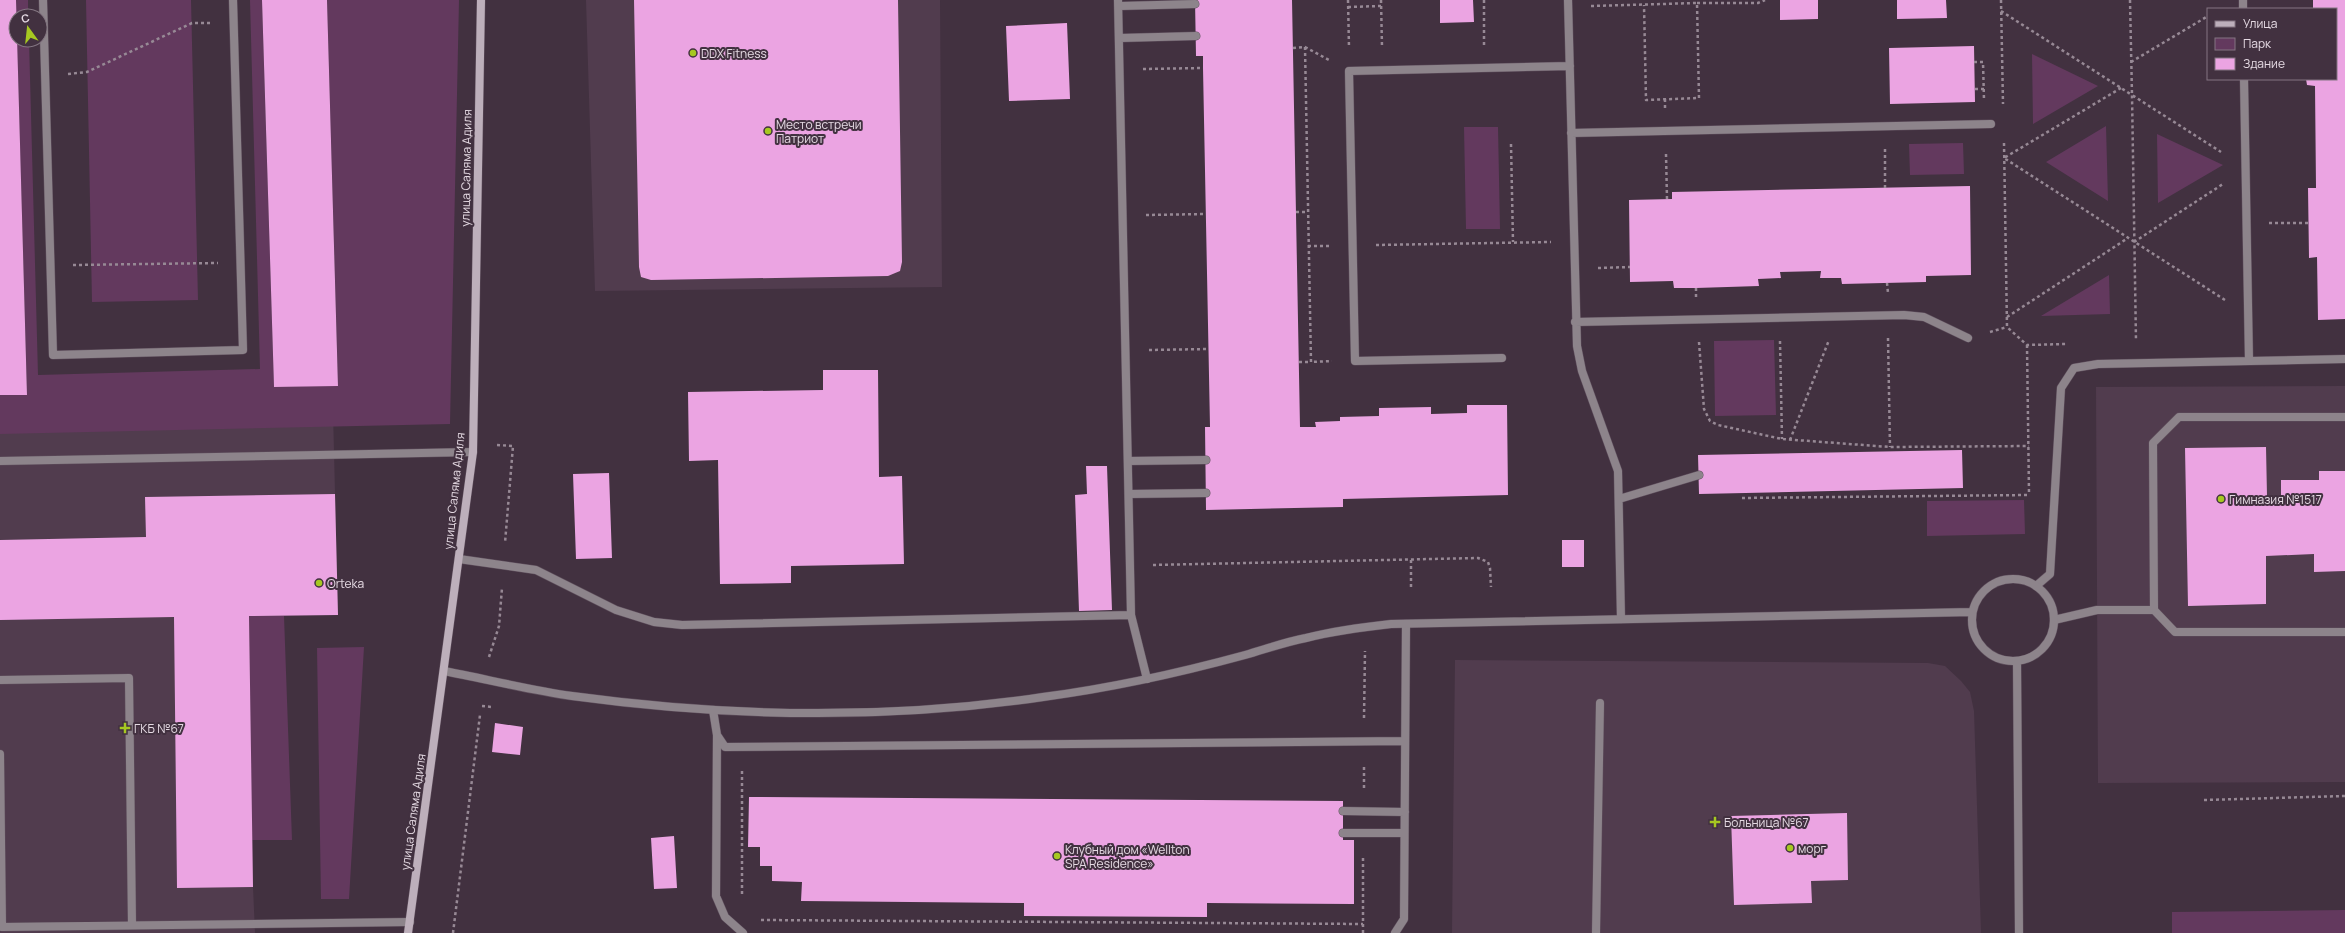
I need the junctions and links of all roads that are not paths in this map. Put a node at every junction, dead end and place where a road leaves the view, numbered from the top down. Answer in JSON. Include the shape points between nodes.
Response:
{"nodes":[{"id":1,"x":43,"y":0,"type":"edge"},
{"id":2,"x":233,"y":0,"type":"edge"},
{"id":3,"x":481,"y":0,"type":"edge"},
{"id":4,"x":1119,"y":3,"type":"edge"},
{"id":5,"x":1569,"y":3,"type":"edge"},
{"id":6,"x":1195,"y":4,"type":"dead end"},
{"id":7,"x":1196,"y":36,"type":"dead end"},
{"id":8,"x":1120,"y":38,"type":"junction"},
{"id":9,"x":1570,"y":66,"type":"junction"},
{"id":10,"x":2244,"y":80,"type":"edge"},
{"id":11,"x":1988,"y":124,"type":"road end"},
{"id":12,"x":1571,"y":133,"type":"junction"},
{"id":13,"x":1575,"y":322,"type":"junction"},
{"id":14,"x":1968,"y":338,"type":"dead end"},
{"id":15,"x":1502,"y":358,"type":"dead end"},
{"id":16,"x":2345,"y":359,"type":"edge"},
{"id":17,"x":2249,"y":361,"type":"junction"},
{"id":18,"x":2345,"y":417,"type":"edge"},
{"id":19,"x":473,"y":452,"type":"junction"},
{"id":20,"x":1206,"y":460,"type":"dead end"},
{"id":21,"x":0,"y":461,"type":"edge"},
{"id":22,"x":1128,"y":461,"type":"junction"},
{"id":23,"x":1699,"y":475,"type":"dead end"},
{"id":24,"x":1206,"y":493,"type":"dead end"},
{"id":25,"x":1129,"y":494,"type":"junction"},
{"id":26,"x":1619,"y":499,"type":"junction"},
{"id":27,"x":459,"y":559,"type":"junction"},
{"id":28,"x":2036,"y":586,"type":"junction"},
{"id":29,"x":2154,"y":610,"type":"junction"},
{"id":30,"x":1972,"y":612,"type":"junction"},
{"id":31,"x":1131,"y":615,"type":"junction"},
{"id":32,"x":1621,"y":619,"type":"junction"},
{"id":33,"x":2054,"y":620,"type":"junction"},
{"id":34,"x":1406,"y":624,"type":"junction"},
{"id":35,"x":2345,"y":632,"type":"edge"},
{"id":36,"x":2017,"y":661,"type":"junction"},
{"id":37,"x":444,"y":671,"type":"junction"},
{"id":38,"x":1147,"y":679,"type":"junction"},
{"id":39,"x":0,"y":680,"type":"edge"},
{"id":40,"x":1600,"y":703,"type":"dead end"},
{"id":41,"x":712,"y":710,"type":"junction"},
{"id":42,"x":717,"y":735,"type":"junction"},
{"id":43,"x":1405,"y":741,"type":"junction"},
{"id":44,"x":0,"y":754,"type":"edge"},
{"id":45,"x":1343,"y":812,"type":"dead end"},
{"id":46,"x":1405,"y":812,"type":"junction"},
{"id":47,"x":1343,"y":832,"type":"dead end"},
{"id":48,"x":1404,"y":833,"type":"junction"},
{"id":49,"x":410,"y":922,"type":"junction"},
{"id":50,"x":132,"y":925,"type":"junction"},
{"id":51,"x":408,"y":933,"type":"edge"},
{"id":52,"x":743,"y":933,"type":"edge"},
{"id":53,"x":1395,"y":933,"type":"edge"},
{"id":54,"x":1596,"y":933,"type":"edge"},
{"id":55,"x":2019,"y":933,"type":"edge"}],
"edges":[{"from":1,"to":2,"type":"street","via":[[53,355],[243,350]]},
{"from":3,"to":19,"type":"street","name":"улица Саляма Адиля"},
{"from":4,"to":6,"type":"street"},
{"from":4,"to":8,"type":"street"},
{"from":5,"to":9,"type":"street"},
{"from":7,"to":8,"type":"street"},
{"from":8,"to":22,"type":"street"},
{"from":9,"to":12,"type":"street"},
{"from":9,"to":15,"type":"street","via":[[1349,71],[1354,361]]},
{"from":10,"to":17,"type":"street"},
{"from":11,"to":12,"type":"street"},
{"from":12,"to":13,"type":"street"},
{"from":13,"to":14,"type":"street","via":[[1888,316],[1924,318]]},
{"from":13,"to":26,"type":"street","via":[[1582,371],[1616,460]]},
{"from":16,"to":17,"type":"street"},
{"from":17,"to":28,"type":"street","via":[[2098,364],[2074,368],[2061,388],[2050,574]]},
{"from":18,"to":29,"type":"street","via":[[2180,417],[2153,443]]},
{"from":19,"to":21,"type":"street"},
{"from":19,"to":27,"type":"street","name":"улица Саляма Адиля"},
{"from":20,"to":22,"type":"street"},
{"from":22,"to":25,"type":"street"},
{"from":23,"to":26,"type":"street"},
{"from":24,"to":25,"type":"street"},
{"from":25,"to":31,"type":"street"},
{"from":26,"to":32,"type":"street"},
{"from":27,"to":31,"type":"street","via":[[536,570],[616,610],[654,622],[682,625]]},
{"from":27,"to":37,"type":"street","name":"улица Саляма Адиля"},
{"from":28,"to":30,"type":"street","via":[[2024,580],[2010,578],[1997,581],[1976,599]]},
{"from":28,"to":33,"type":"street","via":[[2046,595],[2052,607]]},
{"from":29,"to":33,"type":"street","via":[[2097,610]]},
{"from":29,"to":35,"type":"street","via":[[2175,632]]},
{"from":30,"to":32,"type":"street"},
{"from":30,"to":36,"type":"street","via":[[1971,624],[1975,637],[1982,647],[1992,656]]},
{"from":31,"to":38,"type":"street"},
{"from":32,"to":34,"type":"street"},
{"from":33,"to":36,"type":"street","via":[[2047,643],[2039,652]]},
{"from":34,"to":38,"type":"street","via":[[1354,628],[1304,638]]},
{"from":34,"to":43,"type":"street"},
{"from":36,"to":55,"type":"street"},
{"from":37,"to":41,"type":"street","via":[[568,695],[643,705]]},
{"from":37,"to":49,"type":"street","name":"улица Саляма Адиля"},
{"from":38,"to":41,"type":"street","via":[[1043,697],[944,708],[827,714]]},
{"from":39,"to":50,"type":"street","via":[[129,678]]},
{"from":40,"to":54,"type":"street"},
{"from":41,"to":42,"type":"street"},
{"from":42,"to":43,"type":"street","via":[[725,747]]},
{"from":42,"to":52,"type":"street","via":[[716,896],[725,917]]},
{"from":43,"to":46,"type":"street"},
{"from":44,"to":50,"type":"street","via":[[2,927]]},
{"from":45,"to":46,"type":"street"},
{"from":46,"to":48,"type":"street"},
{"from":47,"to":48,"type":"street"},
{"from":48,"to":53,"type":"street","via":[[1404,919]]},
{"from":49,"to":50,"type":"street"},
{"from":49,"to":51,"type":"street","name":"улица Саляма Адиля"}]}
